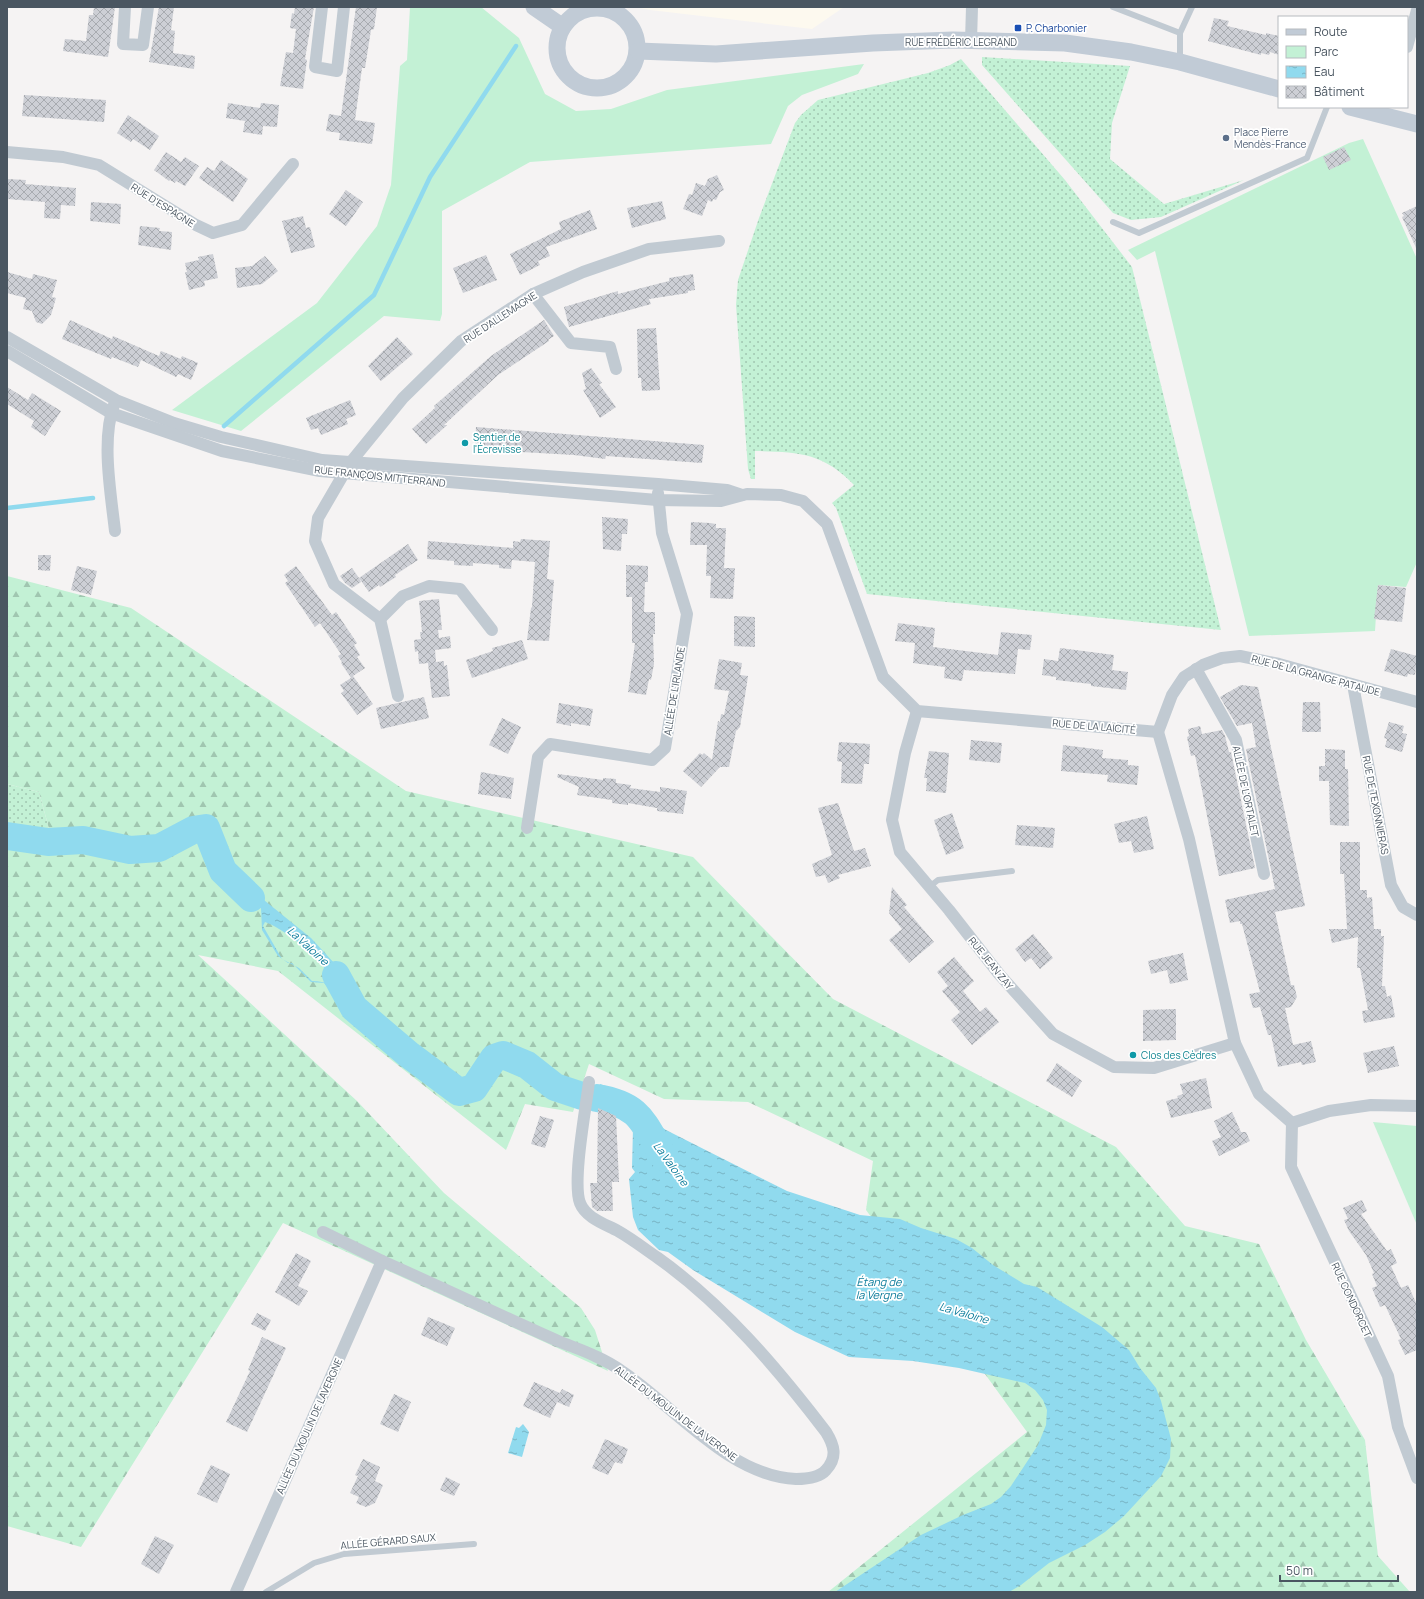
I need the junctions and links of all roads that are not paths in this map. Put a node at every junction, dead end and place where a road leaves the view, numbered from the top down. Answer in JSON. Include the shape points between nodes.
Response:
{"nodes":[{"id":1,"x":125,"y":7,"type":"edge"},
{"id":2,"x":148,"y":7,"type":"edge"},
{"id":3,"x":322,"y":7,"type":"edge"},
{"id":4,"x":344,"y":7,"type":"edge"},
{"id":5,"x":534,"y":7,"type":"edge"},
{"id":6,"x":972,"y":7,"type":"edge"},
{"id":7,"x":1113,"y":7,"type":"edge"},
{"id":8,"x":1192,"y":7,"type":"edge"},
{"id":9,"x":607,"y":8,"type":"edge"},
{"id":10,"x":1417,"y":10,"type":"edge"},
{"id":11,"x":563,"y":27,"type":"junction"},
{"id":12,"x":1180,"y":33,"type":"junction"},
{"id":13,"x":971,"y":40,"type":"junction"},
{"id":14,"x":1408,"y":44,"type":"edge"},
{"id":15,"x":638,"y":51,"type":"junction"},
{"id":16,"x":1180,"y":62,"type":"junction"},
{"id":17,"x":1278,"y":88,"type":"edge"},
{"id":18,"x":1327,"y":108,"type":"edge"},
{"id":19,"x":1358,"y":108,"type":"edge"},
{"id":20,"x":1390,"y":112,"type":"edge"},
{"id":21,"x":1417,"y":124,"type":"edge"},
{"id":22,"x":7,"y":152,"type":"edge"},
{"id":23,"x":293,"y":164,"type":"dead end"},
{"id":24,"x":1112,"y":222,"type":"dead end"},
{"id":25,"x":719,"y":241,"type":"dead end"},
{"id":26,"x":533,"y":294,"type":"junction"},
{"id":27,"x":7,"y":337,"type":"edge"},
{"id":28,"x":7,"y":351,"type":"edge"},
{"id":29,"x":616,"y":369,"type":"dead end"},
{"id":30,"x":116,"y":400,"type":"junction"},
{"id":31,"x":111,"y":413,"type":"junction"},
{"id":32,"x":350,"y":463,"type":"junction"},
{"id":33,"x":345,"y":474,"type":"junction"},
{"id":34,"x":658,"y":484,"type":"junction"},
{"id":35,"x":742,"y":495,"type":"junction"},
{"id":36,"x":657,"y":500,"type":"junction"},
{"id":37,"x":115,"y":531,"type":"dead end"},
{"id":38,"x":380,"y":620,"type":"junction"},
{"id":39,"x":492,"y":630,"type":"dead end"},
{"id":40,"x":1196,"y":669,"type":"junction"},
{"id":41,"x":1353,"y":684,"type":"junction"},
{"id":42,"x":398,"y":696,"type":"dead end"},
{"id":43,"x":1417,"y":702,"type":"edge"},
{"id":44,"x":917,"y":711,"type":"junction"},
{"id":45,"x":1158,"y":732,"type":"junction"},
{"id":46,"x":527,"y":828,"type":"dead end"},
{"id":47,"x":1012,"y":871,"type":"dead end"},
{"id":48,"x":1264,"y":874,"type":"dead end"},
{"id":49,"x":929,"y":886,"type":"junction"},
{"id":50,"x":1417,"y":915,"type":"edge"},
{"id":51,"x":1235,"y":1043,"type":"junction"},
{"id":52,"x":589,"y":1082,"type":"dead end"},
{"id":53,"x":1417,"y":1106,"type":"edge"},
{"id":54,"x":1292,"y":1123,"type":"junction"},
{"id":55,"x":323,"y":1232,"type":"dead end"},
{"id":56,"x":382,"y":1260,"type":"junction"},
{"id":57,"x":1417,"y":1478,"type":"edge"},
{"id":58,"x":474,"y":1544,"type":"dead end"},
{"id":59,"x":236,"y":1592,"type":"edge"},
{"id":60,"x":266,"y":1592,"type":"edge"}],
"edges":[{"from":1,"to":2,"type":"street","via":[[123,44],[143,45]]},
{"from":3,"to":4,"type":"street","via":[[314,67],[337,71]]},
{"from":5,"to":11,"type":"main road"},
{"from":6,"to":13,"type":"street"},
{"from":7,"to":12,"type":"lane"},
{"from":8,"to":12,"type":"lane"},
{"from":9,"to":11,"type":"main road","via":[[583,10],[571,17]]},
{"from":9,"to":15,"type":"main road","via":[[622,16],[631,25]]},
{"from":10,"to":14,"type":"street"},
{"from":11,"to":15,"type":"main road","via":[[558,39],[560,65],[578,84],[591,88],[604,88],[616,84],[635,64]]},
{"from":12,"to":16,"type":"lane"},
{"from":13,"to":15,"type":"main road","name":"RUE FRÉDÉRIC LEGRAND","via":[[873,43],[716,54]]},
{"from":13,"to":16,"type":"main road","name":"RUE FRÉDÉRIC LEGRAND","via":[[1065,43]]},
{"from":16,"to":17,"type":"main road","name":"RUE FRÉDÉRIC LEGRAND"},
{"from":18,"to":24,"type":"lane","via":[[1307,158],[1139,233]]},
{"from":19,"to":20,"type":"main road"},
{"from":20,"to":21,"type":"main road"},
{"from":22,"to":23,"type":"street","name":"RUE D'ESPAGNE","via":[[63,157],[99,165],[213,233],[242,225]]},
{"from":25,"to":26,"type":"street","name":"RUE D'ALLEMAGNE","via":[[649,249],[584,272]]},
{"from":26,"to":29,"type":"street","via":[[571,343],[610,347]]},
{"from":26,"to":32,"type":"street","name":"RUE D'ALLEMAGNE","via":[[461,342],[403,398]]},
{"from":27,"to":30,"type":"street","name":"RUE FRANÇOIS MITTERRAND"},
{"from":28,"to":31,"type":"street","name":"RUE FRANÇOIS MITTERRAND"},
{"from":30,"to":31,"type":"street"},
{"from":30,"to":32,"type":"street","name":"RUE FRANÇOIS MITTERRAND","via":[[174,423],[221,437],[322,460]]},
{"from":31,"to":33,"type":"street","name":"RUE FRANÇOIS MITTERRAND","via":[[222,451]]},
{"from":31,"to":37,"type":"street","via":[[108,450]]},
{"from":32,"to":33,"type":"street","name":"RUE D'ALLEMAGNE"},
{"from":32,"to":34,"type":"street","name":"RUE FRANÇOIS MITTERRAND"},
{"from":33,"to":36,"type":"street","name":"RUE FRANÇOIS MITTERRAND"},
{"from":33,"to":38,"type":"street","name":"RUE D'ALLEMAGNE","via":[[318,518],[315,541],[334,584]]},
{"from":34,"to":35,"type":"street","name":"RUE FRANÇOIS MITTERRAND","via":[[727,490]]},
{"from":34,"to":36,"type":"street"},
{"from":35,"to":36,"type":"street","name":"RUE FRANÇOIS MITTERRAND","via":[[721,501]]},
{"from":35,"to":44,"type":"street","via":[[781,495],[803,501],[827,524],[883,678]]},
{"from":36,"to":46,"type":"street","name":"ALLÉE DE L'IRLANDE","via":[[662,533],[687,614],[665,748],[652,760],[550,744],[538,757]]},
{"from":38,"to":39,"type":"street","via":[[403,596],[429,586],[460,589]]},
{"from":38,"to":42,"type":"street"},
{"from":40,"to":41,"type":"street","name":"RUE DE LA GRANGE PATAUDE","via":[[1222,658],[1240,656]]},
{"from":40,"to":45,"type":"street","name":"RUE DE LA GRANGE PATAUDE","via":[[1184,678],[1172,696]]},
{"from":40,"to":48,"type":"street","name":"ALLÉE DE L'ORTALET","via":[[1236,740]]},
{"from":41,"to":43,"type":"street","name":"RUE DE LA GRANGE PATAUDE"},
{"from":41,"to":50,"type":"street","name":"RUE DE TEXONNIERAS","via":[[1391,885],[1403,907]]},
{"from":44,"to":45,"type":"street","name":"RUE DE LA LAÏCITÉ"},
{"from":44,"to":49,"type":"street","name":"RUE JEAN ZAY","via":[[905,753],[892,820],[900,852]]},
{"from":45,"to":51,"type":"street","via":[[1189,839]]},
{"from":47,"to":49,"type":"lane","via":[[938,880]]},
{"from":49,"to":51,"type":"street","name":"RUE JEAN ZAY","via":[[999,974],[1053,1034],[1114,1067],[1154,1068]]},
{"from":51,"to":54,"type":"street","via":[[1259,1094]]},
{"from":52,"to":56,"type":"street","name":"ALLÉE DU MOULIN DE LA VERGNE","via":[[578,1190],[583,1209],[658,1258],[698,1289],[744,1334],[773,1366],[834,1444],[835,1456],[824,1472],[812,1478],[786,1478],[768,1474],[745,1464],[683,1420],[624,1372],[595,1356]]},
{"from":53,"to":54,"type":"street","via":[[1371,1105],[1329,1111]]},
{"from":54,"to":57,"type":"street","name":"RUE CONDORCET","via":[[1291,1167],[1388,1376],[1398,1427]]},
{"from":55,"to":56,"type":"street"},
{"from":56,"to":59,"type":"street","name":"ALLÉE DU MOULIN DE LAVERGNE"},
{"from":58,"to":60,"type":"lane","name":"ALLÉE GÉRARD SAUX","via":[[344,1554],[314,1563]]}]}
